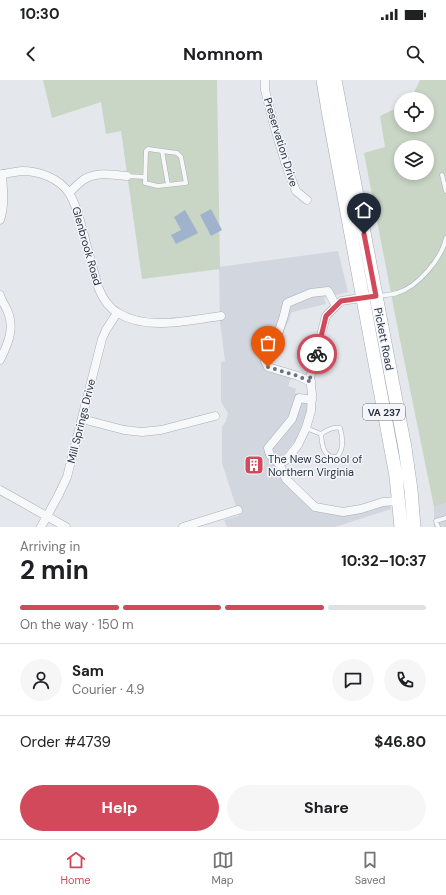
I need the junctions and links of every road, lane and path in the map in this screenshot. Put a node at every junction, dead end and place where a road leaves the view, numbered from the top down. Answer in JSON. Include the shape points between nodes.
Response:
{"nodes":[{"id":1,"x":265,"y":80,"type":"edge"},
{"id":2,"x":323,"y":80,"type":"edge"},
{"id":3,"x":335,"y":80,"type":"edge"},
{"id":4,"x":162,"y":151,"type":"junction"},
{"id":5,"x":1,"y":174,"type":"edge"},
{"id":6,"x":442,"y":175,"type":"dead end"},
{"id":7,"x":127,"y":176,"type":"joint"},
{"id":8,"x":145,"y":177,"type":"junction"},
{"id":9,"x":168,"y":185,"type":"junction"},
{"id":10,"x":446,"y":191,"type":"edge"},
{"id":11,"x":69,"y":193,"type":"junction"},
{"id":12,"x":307,"y":200,"type":"dead end"},
{"id":13,"x":0,"y":220,"type":"edge"},
{"id":14,"x":446,"y":238,"type":"edge"},
{"id":15,"x":0,"y":295,"type":"edge"},
{"id":16,"x":369,"y":297,"type":"junction"},
{"id":17,"x":336,"y":306,"type":"junction"},
{"id":18,"x":117,"y":313,"type":"junction"},
{"id":19,"x":220,"y":316,"type":"dead end"},
{"id":20,"x":0,"y":360,"type":"edge"},
{"id":21,"x":311,"y":382,"type":"junction"},
{"id":22,"x":312,"y":400,"type":"junction"},
{"id":23,"x":215,"y":416,"type":"dead end"},
{"id":24,"x":82,"y":419,"type":"junction"},
{"id":25,"x":306,"y":428,"type":"junction"},
{"id":26,"x":321,"y":434,"type":"junction"},
{"id":27,"x":280,"y":465,"type":"junction"},
{"id":28,"x":0,"y":490,"type":"edge"},
{"id":29,"x":399,"y":502,"type":"junction"},
{"id":30,"x":238,"y":510,"type":"dead end"},
{"id":31,"x":47,"y":516,"type":"junction"},
{"id":32,"x":446,"y":518,"type":"edge"},
{"id":33,"x":41,"y":527,"type":"edge"},
{"id":34,"x":66,"y":527,"type":"edge"},
{"id":35,"x":183,"y":527,"type":"edge"},
{"id":36,"x":401,"y":527,"type":"edge"},
{"id":37,"x":414,"y":527,"type":"edge"},
{"id":38,"x":438,"y":527,"type":"edge"}],
"edges":[{"from":1,"to":12,"type":"street","name":"Preservation Drive","via":[[274,125],[286,165],[296,191]]},
{"from":2,"to":16,"type":"main road","name":"Pickett Road","number":"VA 237"},
{"from":3,"to":16,"type":"main road","name":"Pickett Road","number":"VA 237","via":[[359,202]]},
{"from":4,"to":8,"type":"lane","via":[[146,151]]},
{"from":4,"to":9,"type":"lane"},
{"from":4,"to":9,"type":"lane","via":[[181,156],[186,182]]},
{"from":5,"to":11,"type":"street","name":"Glenbrook Road","via":[[23,171],[40,173],[50,177]]},
{"from":5,"to":13,"type":"street","via":[[3,203]]},
{"from":6,"to":10,"type":"lane"},
{"from":7,"to":8,"type":"lane"},
{"from":7,"to":11,"type":"street","via":[[92,176],[82,180]]},
{"from":8,"to":9,"type":"lane","via":[[145,184]]},
{"from":11,"to":18,"type":"street","name":"Glenbrook Road","via":[[78,213],[98,287],[110,307]]},
{"from":14,"to":16,"type":"lane","via":[[436,261],[408,288],[397,293]]},
{"from":15,"to":20,"type":"street","via":[[9,316],[11,330]]},
{"from":16,"to":17,"type":"street","via":[[341,301]]},
{"from":16,"to":29,"type":"main road","name":"Pickett Road","number":"VA 237"},
{"from":16,"to":37,"type":"main road","name":"Pickett Road","number":"VA 237","via":[[405,448]]},
{"from":17,"to":21,"type":"street","via":[[326,316]]},
{"from":17,"to":21,"type":"street","via":[[328,291],[310,293],[287,303],[273,347],[265,361],[268,367]]},
{"from":18,"to":19,"type":"street","name":"Glenbrook Road","via":[[130,319],[147,322],[174,322]]},
{"from":18,"to":24,"type":"street","name":"Mill Springs Drive","via":[[102,338]]},
{"from":21,"to":22,"type":"street"},
{"from":22,"to":25,"type":"street"},
{"from":22,"to":27,"type":"street","via":[[299,398],[292,419],[268,448],[270,455]]},
{"from":23,"to":24,"type":"street","via":[[161,430],[142,432]]},
{"from":24,"to":31,"type":"street","name":"Mill Springs Drive","via":[[67,477]]},
{"from":25,"to":26,"type":"lane"},
{"from":25,"to":27,"type":"street","via":[[298,445]]},
{"from":26,"to":26,"type":"lane","via":[[326,454],[337,456],[342,444],[340,428],[336,427]]},
{"from":27,"to":29,"type":"street","via":[[286,479],[315,507],[343,512],[383,502]]},
{"from":28,"to":31,"type":"street"},
{"from":29,"to":36,"type":"main road","name":"Pickett Road","number":"VA 237"},
{"from":30,"to":35,"type":"street"},
{"from":31,"to":33,"type":"street","name":"Mill Springs Drive"},
{"from":31,"to":34,"type":"street"},
{"from":32,"to":38,"type":"lane","via":[[436,521]]}]}
